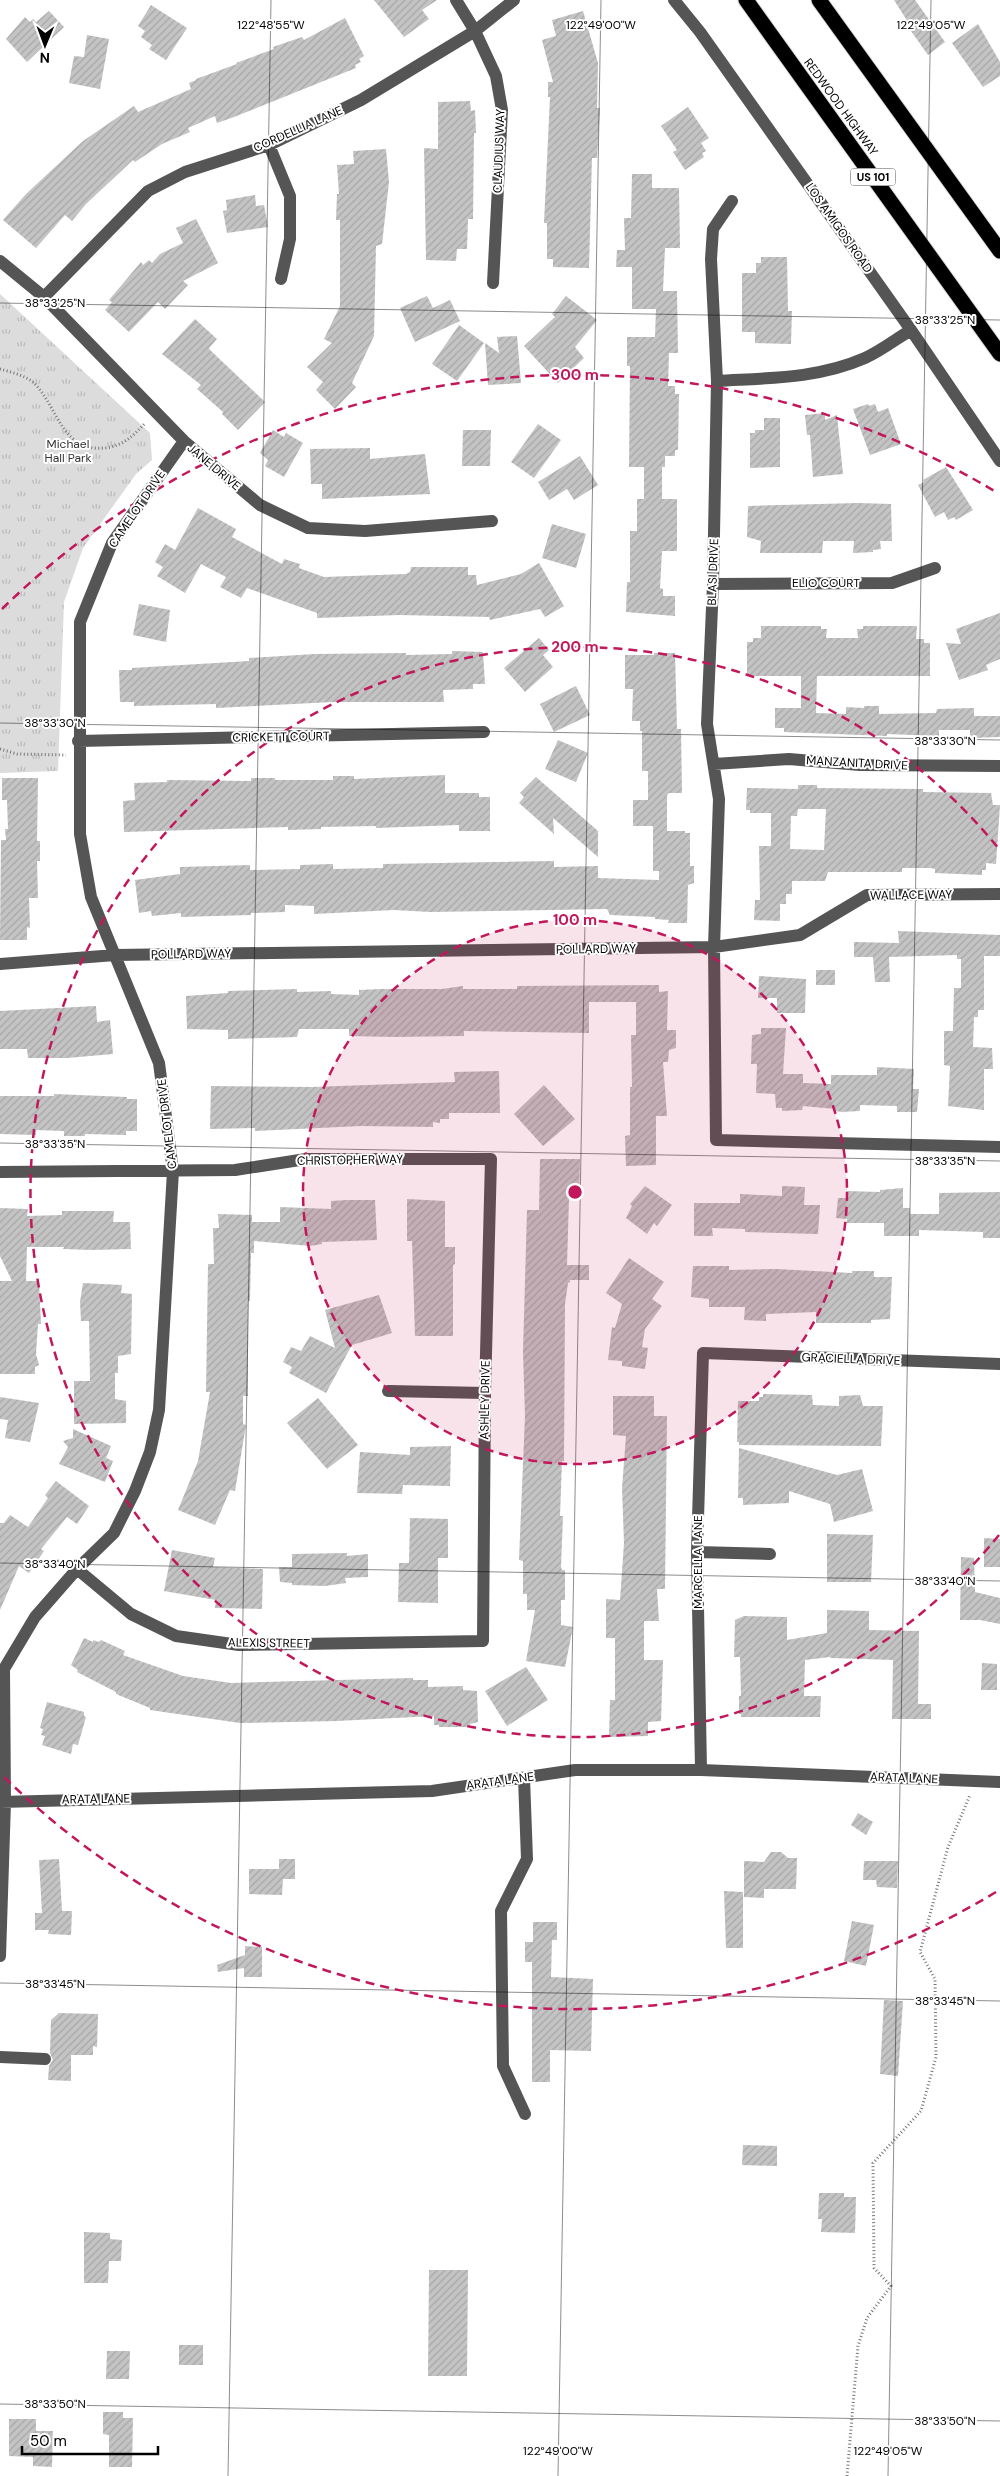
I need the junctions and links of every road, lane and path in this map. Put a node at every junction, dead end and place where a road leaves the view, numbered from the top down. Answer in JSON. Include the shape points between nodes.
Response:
{"nodes":[{"id":1,"x":456,"y":0,"type":"edge"},
{"id":2,"x":514,"y":0,"type":"edge"},
{"id":3,"x":674,"y":0,"type":"edge"},
{"id":4,"x":746,"y":0,"type":"edge"},
{"id":5,"x":819,"y":0,"type":"edge"},
{"id":6,"x":475,"y":31,"type":"junction"},
{"id":7,"x":269,"y":145,"type":"junction"},
{"id":8,"x":732,"y":201,"type":"dead end"},
{"id":9,"x":1000,"y":251,"type":"edge"},
{"id":10,"x":0,"y":261,"type":"edge"},
{"id":11,"x":281,"y":279,"type":"dead end"},
{"id":12,"x":493,"y":283,"type":"dead end"},
{"id":13,"x":44,"y":297,"type":"junction"},
{"id":14,"x":911,"y":330,"type":"junction"},
{"id":15,"x":1000,"y":354,"type":"edge"},
{"id":16,"x":0,"y":369,"type":"edge"},
{"id":17,"x":717,"y":381,"type":"junction"},
{"id":18,"x":142,"y":426,"type":"dead end"},
{"id":19,"x":184,"y":441,"type":"junction"},
{"id":20,"x":1000,"y":461,"type":"edge"},
{"id":21,"x":492,"y":521,"type":"dead end"},
{"id":22,"x":936,"y":568,"type":"dead end"},
{"id":23,"x":713,"y":584,"type":"junction"},
{"id":24,"x":484,"y":732,"type":"dead end"},
{"id":25,"x":78,"y":741,"type":"junction"},
{"id":26,"x":0,"y":749,"type":"edge"},
{"id":27,"x":66,"y":755,"type":"dead end"},
{"id":28,"x":714,"y":764,"type":"junction"},
{"id":29,"x":1000,"y":766,"type":"edge"},
{"id":30,"x":1000,"y":894,"type":"edge"},
{"id":31,"x":714,"y":947,"type":"junction"},
{"id":32,"x":115,"y":955,"type":"junction"},
{"id":33,"x":0,"y":964,"type":"edge"},
{"id":34,"x":1000,"y":1147,"type":"edge"},
{"id":35,"x":491,"y":1158,"type":"joint"},
{"id":36,"x":173,"y":1170,"type":"junction"},
{"id":37,"x":0,"y":1172,"type":"edge"},
{"id":38,"x":703,"y":1353,"type":"joint"},
{"id":39,"x":1000,"y":1364,"type":"edge"},
{"id":40,"x":388,"y":1391,"type":"dead end"},
{"id":41,"x":485,"y":1393,"type":"junction"},
{"id":42,"x":697,"y":1552,"type":"junction"},
{"id":43,"x":770,"y":1554,"type":"dead end"},
{"id":44,"x":77,"y":1569,"type":"junction"},
{"id":45,"x":483,"y":1641,"type":"joint"},
{"id":46,"x":2,"y":1669,"type":"edge"},
{"id":47,"x":701,"y":1770,"type":"junction"},
{"id":48,"x":524,"y":1778,"type":"junction"},
{"id":49,"x":976,"y":1781,"type":"junction"},
{"id":50,"x":1000,"y":1782,"type":"edge"},
{"id":51,"x":3,"y":1802,"type":"edge"},
{"id":52,"x":0,"y":1956,"type":"edge"},
{"id":53,"x":0,"y":2057,"type":"edge"},
{"id":54,"x":45,"y":2059,"type":"dead end"},
{"id":55,"x":525,"y":2114,"type":"dead end"},
{"id":56,"x":847,"y":2476,"type":"edge"}],
"edges":[{"from":1,"to":6,"type":"street","name":"CLAUDIUS WAY"},
{"from":2,"to":6,"type":"street","name":"CORDELLIA LANE"},
{"from":3,"to":14,"type":"street","name":"LOS AMIGOS ROAD"},
{"from":4,"to":15,"type":"highway","name":"REDWOOD HIGHWAY","number":"US 101"},
{"from":5,"to":9,"type":"highway"},
{"from":6,"to":7,"type":"street","name":"CORDELLIA LANE","via":[[362,100]]},
{"from":6,"to":12,"type":"street","name":"CLAUDIUS WAY","via":[[496,76],[502,110]]},
{"from":7,"to":11,"type":"street","via":[[290,196],[290,239]]},
{"from":7,"to":13,"type":"street","name":"CORDELLIA LANE","via":[[185,172],[148,191]]},
{"from":8,"to":17,"type":"street","name":"BLASI DRIVE","via":[[713,229],[711,259]]},
{"from":10,"to":13,"type":"street","name":"JANE DRIVE"},
{"from":13,"to":19,"type":"street","name":"JANE DRIVE"},
{"from":14,"to":17,"type":"street","via":[[866,357],[833,369],[802,376]]},
{"from":14,"to":20,"type":"street","name":"LOS AMIGOS ROAD"},
{"from":16,"to":18,"type":"path","via":[[23,376],[35,384],[76,444],[97,449],[111,448]]},
{"from":17,"to":23,"type":"street","name":"BLASI DRIVE"},
{"from":19,"to":21,"type":"street","name":"JANE DRIVE","via":[[260,505],[308,528],[365,531]]},
{"from":19,"to":25,"type":"street","name":"CAMELOT DRIVE","via":[[112,543],[80,622]]},
{"from":22,"to":23,"type":"street","name":"ELIO COURT","via":[[892,583]]},
{"from":23,"to":28,"type":"street","name":"BLASI DRIVE","via":[[707,724]]},
{"from":24,"to":25,"type":"street","name":"CRICKETT COURT"},
{"from":25,"to":32,"type":"street","name":"CAMELOT DRIVE","via":[[80,834],[90,897]]},
{"from":26,"to":27,"type":"path","via":[[17,754]]},
{"from":28,"to":29,"type":"street","name":"MANZANITA DRIVE","via":[[789,759],[860,765]]},
{"from":28,"to":31,"type":"street","name":"BLASI DRIVE","via":[[719,800]]},
{"from":30,"to":31,"type":"street","name":"WALLACE WAY","via":[[867,895],[800,935]]},
{"from":31,"to":32,"type":"street","name":"POLLARD WAY"},
{"from":31,"to":34,"type":"street","via":[[716,1140]]},
{"from":32,"to":33,"type":"street","name":"POLLARD WAY"},
{"from":32,"to":36,"type":"street","name":"CAMELOT DRIVE","via":[[159,1063]]},
{"from":35,"to":36,"type":"street","name":"CHRISTOPHER WAY","via":[[306,1159],[235,1170]]},
{"from":35,"to":41,"type":"street","name":"ASHLEY DRIVE"},
{"from":36,"to":37,"type":"street","name":"CHRISTOPHER WAY"},
{"from":36,"to":44,"type":"street","name":"CAMELOT DRIVE","via":[[159,1410],[150,1452],[114,1533]]},
{"from":38,"to":39,"type":"street","name":"GRACIELLA DRIVE"},
{"from":38,"to":42,"type":"street","name":"MARCELLA LANE"},
{"from":40,"to":41,"type":"street"},
{"from":41,"to":45,"type":"street","name":"ASHLEY DRIVE"},
{"from":42,"to":43,"type":"street"},
{"from":42,"to":47,"type":"street","name":"MARCELLA LANE"},
{"from":44,"to":45,"type":"street","name":"ALEXIS STREET","via":[[131,1614],[176,1636],[238,1645]]},
{"from":44,"to":46,"type":"street","name":"CAMELOT DRIVE","via":[[35,1617]]},
{"from":46,"to":51,"type":"street","name":"CAMELOT DRIVE"},
{"from":47,"to":48,"type":"street","name":"ARATA LANE","via":[[575,1770]]},
{"from":47,"to":49,"type":"street","name":"ARATA LANE"},
{"from":48,"to":51,"type":"street","name":"ARATA LANE","via":[[432,1791]]},
{"from":48,"to":55,"type":"street","via":[[527,1859],[501,1911],[503,2066]]},
{"from":49,"to":50,"type":"street","name":"ARATA LANE"},
{"from":49,"to":56,"type":"path","via":[[948,1847],[920,1952],[935,1980],[936,2057],[921,2111],[873,2163],[874,2268],[890,2286],[867,2318],[858,2346]]},
{"from":51,"to":52,"type":"street","name":"CAMELOT DRIVE"},
{"from":53,"to":54,"type":"street"}]}
